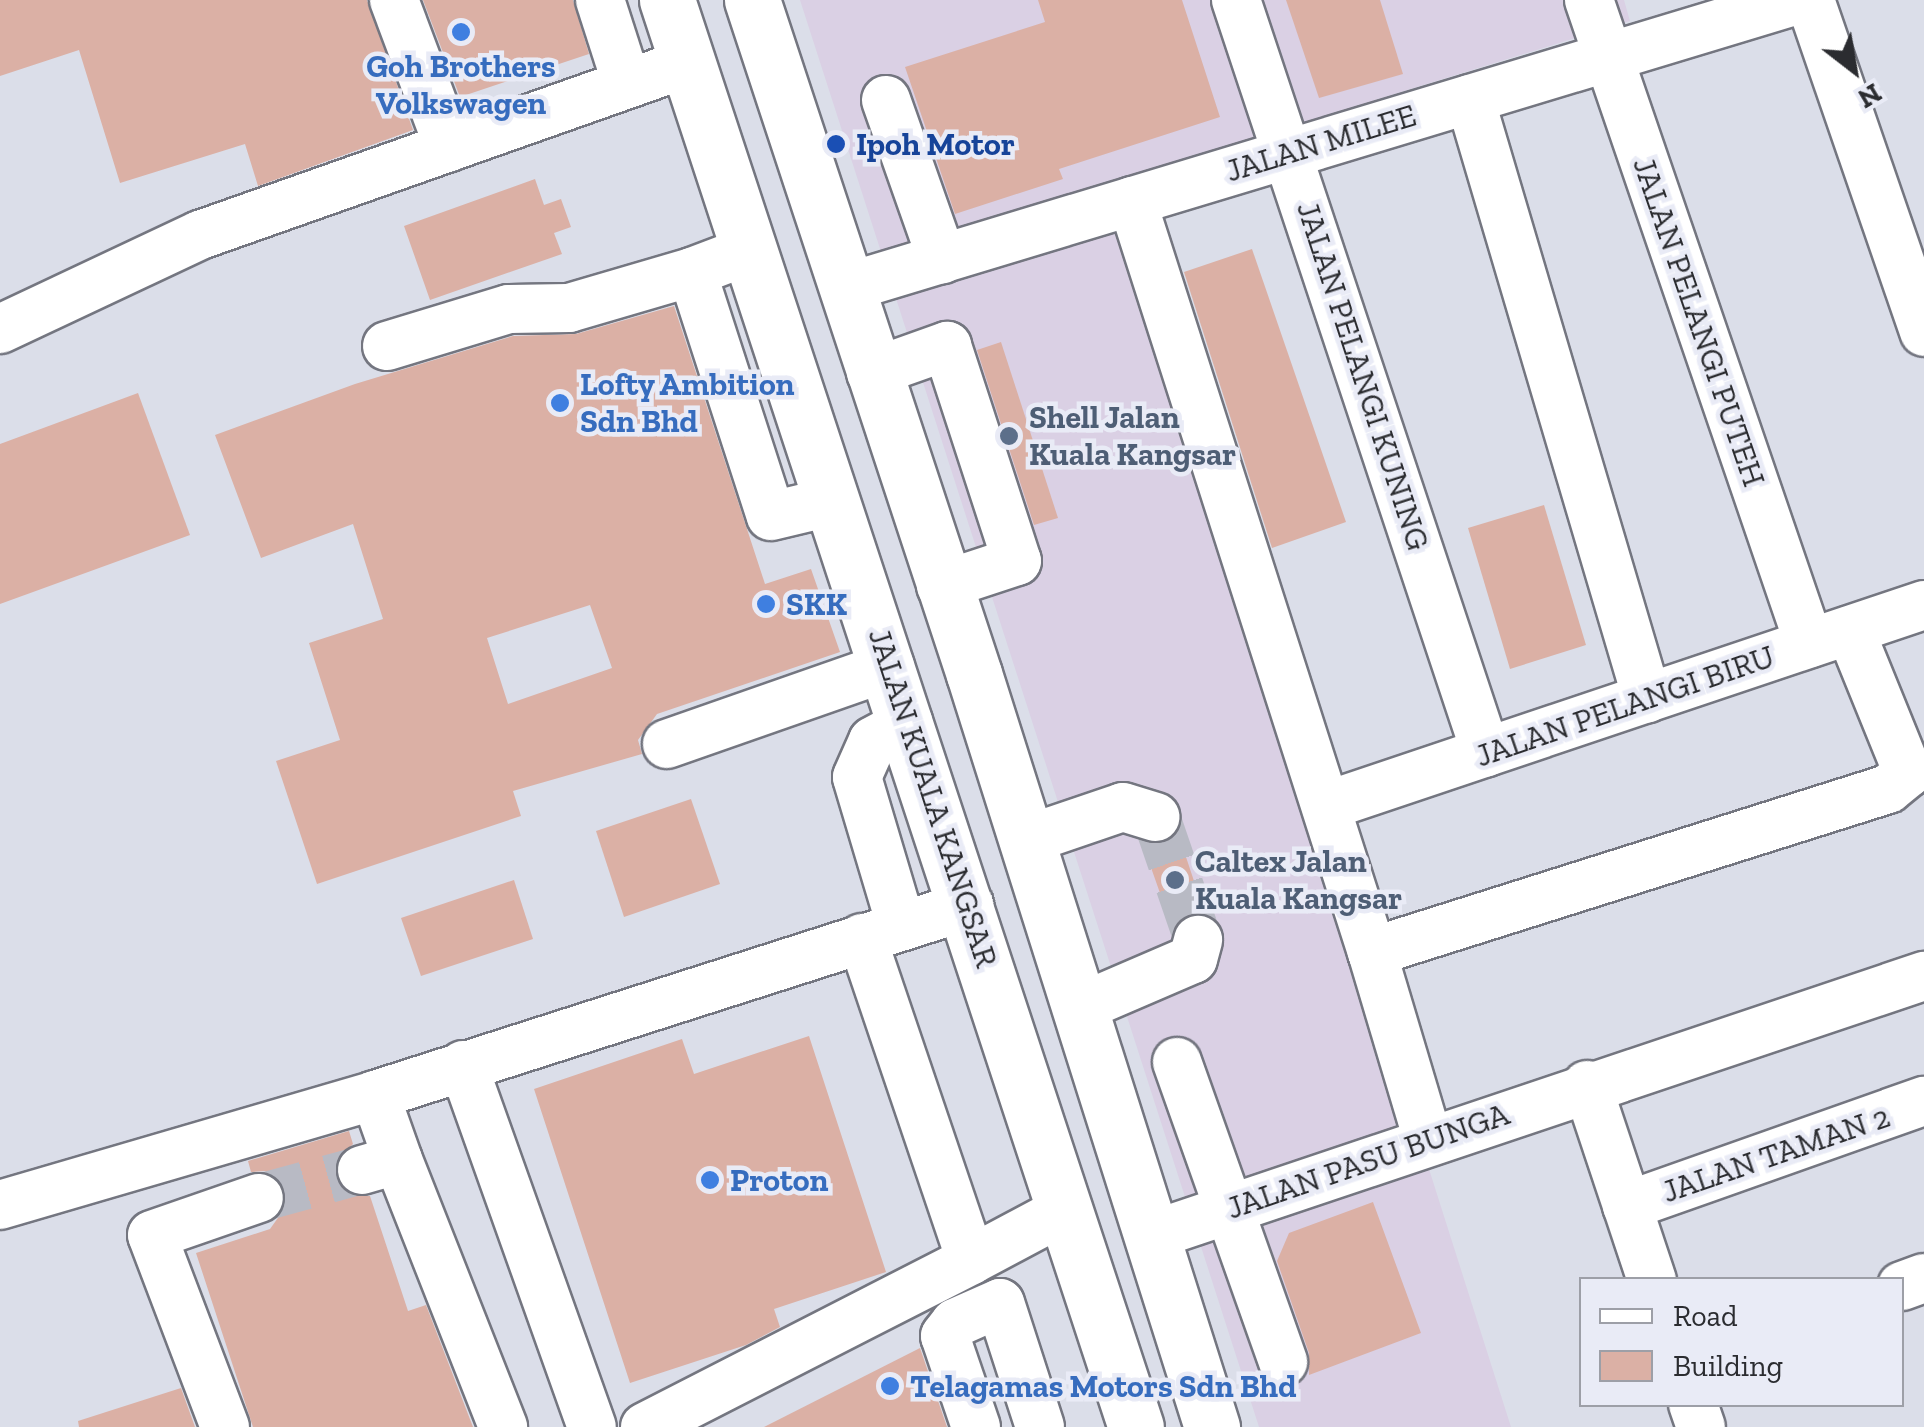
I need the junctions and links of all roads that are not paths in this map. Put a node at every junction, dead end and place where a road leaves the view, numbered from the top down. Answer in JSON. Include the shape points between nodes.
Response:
{"nodes":[{"id":1,"x":394,"y":0,"type":"edge"},
{"id":2,"x":600,"y":0,"type":"edge"},
{"id":3,"x":667,"y":0,"type":"edge"},
{"id":4,"x":752,"y":0,"type":"edge"},
{"id":5,"x":1236,"y":0,"type":"edge"},
{"id":6,"x":1589,"y":0,"type":"edge"},
{"id":7,"x":1796,"y":0,"type":"edge"},
{"id":8,"x":1810,"y":0,"type":"edge"},
{"id":9,"x":1608,"y":57,"type":"junction"},
{"id":10,"x":687,"y":63,"type":"junction"},
{"id":11,"x":627,"y":84,"type":"junction"},
{"id":12,"x":1470,"y":99,"type":"junction"},
{"id":13,"x":886,"y":100,"type":"dead end"},
{"id":14,"x":448,"y":148,"type":"junction"},
{"id":15,"x":1290,"y":152,"type":"junction"},
{"id":16,"x":1132,"y":201,"type":"junction"},
{"id":17,"x":750,"y":250,"type":"junction"},
{"id":18,"x":942,"y":259,"type":"junction"},
{"id":19,"x":692,"y":272,"type":"junction"},
{"id":20,"x":845,"y":288,"type":"junction"},
{"id":21,"x":0,"y":329,"type":"edge"},
{"id":22,"x":1924,"y":332,"type":"edge"},
{"id":23,"x":387,"y":346,"type":"dead end"},
{"id":24,"x":870,"y":372,"type":"junction"},
{"id":25,"x":834,"y":500,"type":"junction"},
{"id":26,"x":942,"y":586,"type":"junction"},
{"id":27,"x":1924,"y":605,"type":"edge"},
{"id":28,"x":1830,"y":637,"type":"junction"},
{"id":29,"x":890,"y":666,"type":"junction"},
{"id":30,"x":1647,"y":698,"type":"junction"},
{"id":31,"x":908,"y":722,"type":"junction"},
{"id":32,"x":667,"y":744,"type":"dead end"},
{"id":33,"x":1486,"y":753,"type":"junction"},
{"id":34,"x":1326,"y":806,"type":"junction"},
{"id":35,"x":1156,"y":817,"type":"dead end"},
{"id":36,"x":1026,"y":840,"type":"junction"},
{"id":37,"x":969,"y":905,"type":"junction"},
{"id":38,"x":882,"y":932,"type":"junction"},
{"id":39,"x":1198,"y":940,"type":"dead end"},
{"id":40,"x":1372,"y":952,"type":"junction"},
{"id":41,"x":1924,"y":976,"type":"edge"},
{"id":42,"x":1079,"y":1008,"type":"junction"},
{"id":43,"x":1177,"y":1062,"type":"dead end"},
{"id":44,"x":463,"y":1065,"type":"junction"},
{"id":45,"x":1587,"y":1085,"type":"junction"},
{"id":46,"x":376,"y":1095,"type":"junction"},
{"id":47,"x":1924,"y":1101,"type":"edge"},
{"id":48,"x":1428,"y":1140,"type":"junction"},
{"id":49,"x":260,"y":1198,"type":"tunnel mouth"},
{"id":50,"x":0,"y":1205,"type":"edge"},
{"id":51,"x":1627,"y":1206,"type":"junction"},
{"id":52,"x":1066,"y":1209,"type":"junction"},
{"id":53,"x":1229,"y":1210,"type":"junction"},
{"id":54,"x":1150,"y":1236,"type":"junction"},
{"id":55,"x":971,"y":1260,"type":"junction"},
{"id":56,"x":1651,"y":1277,"type":"edge"},
{"id":57,"x":1283,"y":1362,"type":"dead end"},
{"id":58,"x":1126,"y":1424,"type":"edge"},
{"id":59,"x":224,"y":1427,"type":"edge"},
{"id":60,"x":503,"y":1427,"type":"edge"},
{"id":61,"x":592,"y":1427,"type":"edge"},
{"id":62,"x":645,"y":1427,"type":"edge"},
{"id":63,"x":976,"y":1427,"type":"edge"},
{"id":64,"x":1040,"y":1427,"type":"edge"},
{"id":65,"x":1212,"y":1427,"type":"edge"}],
"edges":[{"from":1,"to":14,"type":"street"},
{"from":2,"to":11,"type":"street"},
{"from":3,"to":10,"type":"highway","name":"JALAN KUALA KANGSAR"},
{"from":4,"to":20,"type":"highway"},
{"from":5,"to":15,"type":"street","name":"JALAN PELANGI KUNING"},
{"from":6,"to":9,"type":"street","name":"JALAN PELANGI PUTEH"},
{"from":7,"to":9,"type":"street","name":"JALAN MILEE"},
{"from":8,"to":22,"type":"street"},
{"from":9,"to":12,"type":"street","name":"JALAN MILEE"},
{"from":9,"to":28,"type":"street","name":"JALAN PELANGI PUTEH"},
{"from":10,"to":11,"type":"street"},
{"from":10,"to":17,"type":"highway","name":"JALAN KUALA KANGSAR"},
{"from":11,"to":14,"type":"street"},
{"from":12,"to":15,"type":"street","name":"JALAN MILEE"},
{"from":12,"to":30,"type":"street"},
{"from":13,"to":18,"type":"street"},
{"from":14,"to":21,"type":"street","via":[[200,235]]},
{"from":15,"to":16,"type":"street","name":"JALAN MILEE"},
{"from":15,"to":33,"type":"street","name":"JALAN PELANGI KUNING"},
{"from":16,"to":18,"type":"street","name":"JALAN MILEE"},
{"from":16,"to":34,"type":"street"},
{"from":17,"to":19,"type":"street"},
{"from":17,"to":25,"type":"highway","name":"JALAN KUALA KANGSAR"},
{"from":18,"to":20,"type":"street","name":"JALAN MILEE"},
{"from":19,"to":23,"type":"street","via":[[569,308],[508,309]]},
{"from":19,"to":25,"type":"street","via":[[771,516]]},
{"from":20,"to":24,"type":"highway"},
{"from":24,"to":26,"type":"highway"},
{"from":24,"to":26,"type":"street","via":[[947,346],[1017,561]]},
{"from":25,"to":29,"type":"highway","name":"JALAN KUALA KANGSAR"},
{"from":26,"to":36,"type":"highway"},
{"from":27,"to":28,"type":"street","name":"JALAN PELANGI BIRU"},
{"from":28,"to":30,"type":"street","name":"JALAN PELANGI BIRU"},
{"from":28,"to":40,"type":"street","name":"JALAN PELANGI PUTEH","via":[[1908,773],[1888,789]]},
{"from":29,"to":31,"type":"highway","name":"JALAN KUALA KANGSAR"},
{"from":29,"to":32,"type":"street"},
{"from":30,"to":33,"type":"street","name":"JALAN PELANGI BIRU"},
{"from":31,"to":37,"type":"highway","name":"JALAN KUALA KANGSAR"},
{"from":31,"to":38,"type":"street","via":[[874,741],[857,777]]},
{"from":33,"to":34,"type":"street","name":"JALAN PELANGI BIRU"},
{"from":34,"to":40,"type":"street"},
{"from":35,"to":36,"type":"street","via":[[1122,807]]},
{"from":36,"to":42,"type":"highway"},
{"from":37,"to":38,"type":"street"},
{"from":37,"to":52,"type":"highway","name":"JALAN KUALA KANGSAR"},
{"from":38,"to":44,"type":"street"},
{"from":38,"to":55,"type":"street"},
{"from":39,"to":42,"type":"street","via":[[1192,959]]},
{"from":40,"to":48,"type":"street"},
{"from":41,"to":45,"type":"street","name":"JALAN PASU BUNGA"},
{"from":42,"to":54,"type":"highway"},
{"from":43,"to":53,"type":"street"},
{"from":44,"to":46,"type":"street"},
{"from":44,"to":61,"type":"street"},
{"from":45,"to":48,"type":"street","name":"JALAN PASU BUNGA"},
{"from":45,"to":51,"type":"street"},
{"from":46,"to":50,"type":"street"},
{"from":46,"to":60,"type":"street","via":[[380,1166]]},
{"from":47,"to":51,"type":"street","name":"JALAN TAMAN 2"},
{"from":48,"to":53,"type":"street","name":"JALAN PASU BUNGA"},
{"from":49,"to":59,"type":"street","via":[[152,1235]]},
{"from":51,"to":56,"type":"street"},
{"from":52,"to":55,"type":"street"},
{"from":52,"to":58,"type":"highway","name":"JALAN KUALA KANGSAR"},
{"from":53,"to":54,"type":"street","name":"JALAN PASU BUNGA"},
{"from":53,"to":57,"type":"street"},
{"from":54,"to":65,"type":"highway"},
{"from":55,"to":62,"type":"street"},
{"from":63,"to":64,"type":"street","via":[[945,1336],[955,1323],[1000,1303]]}]}
